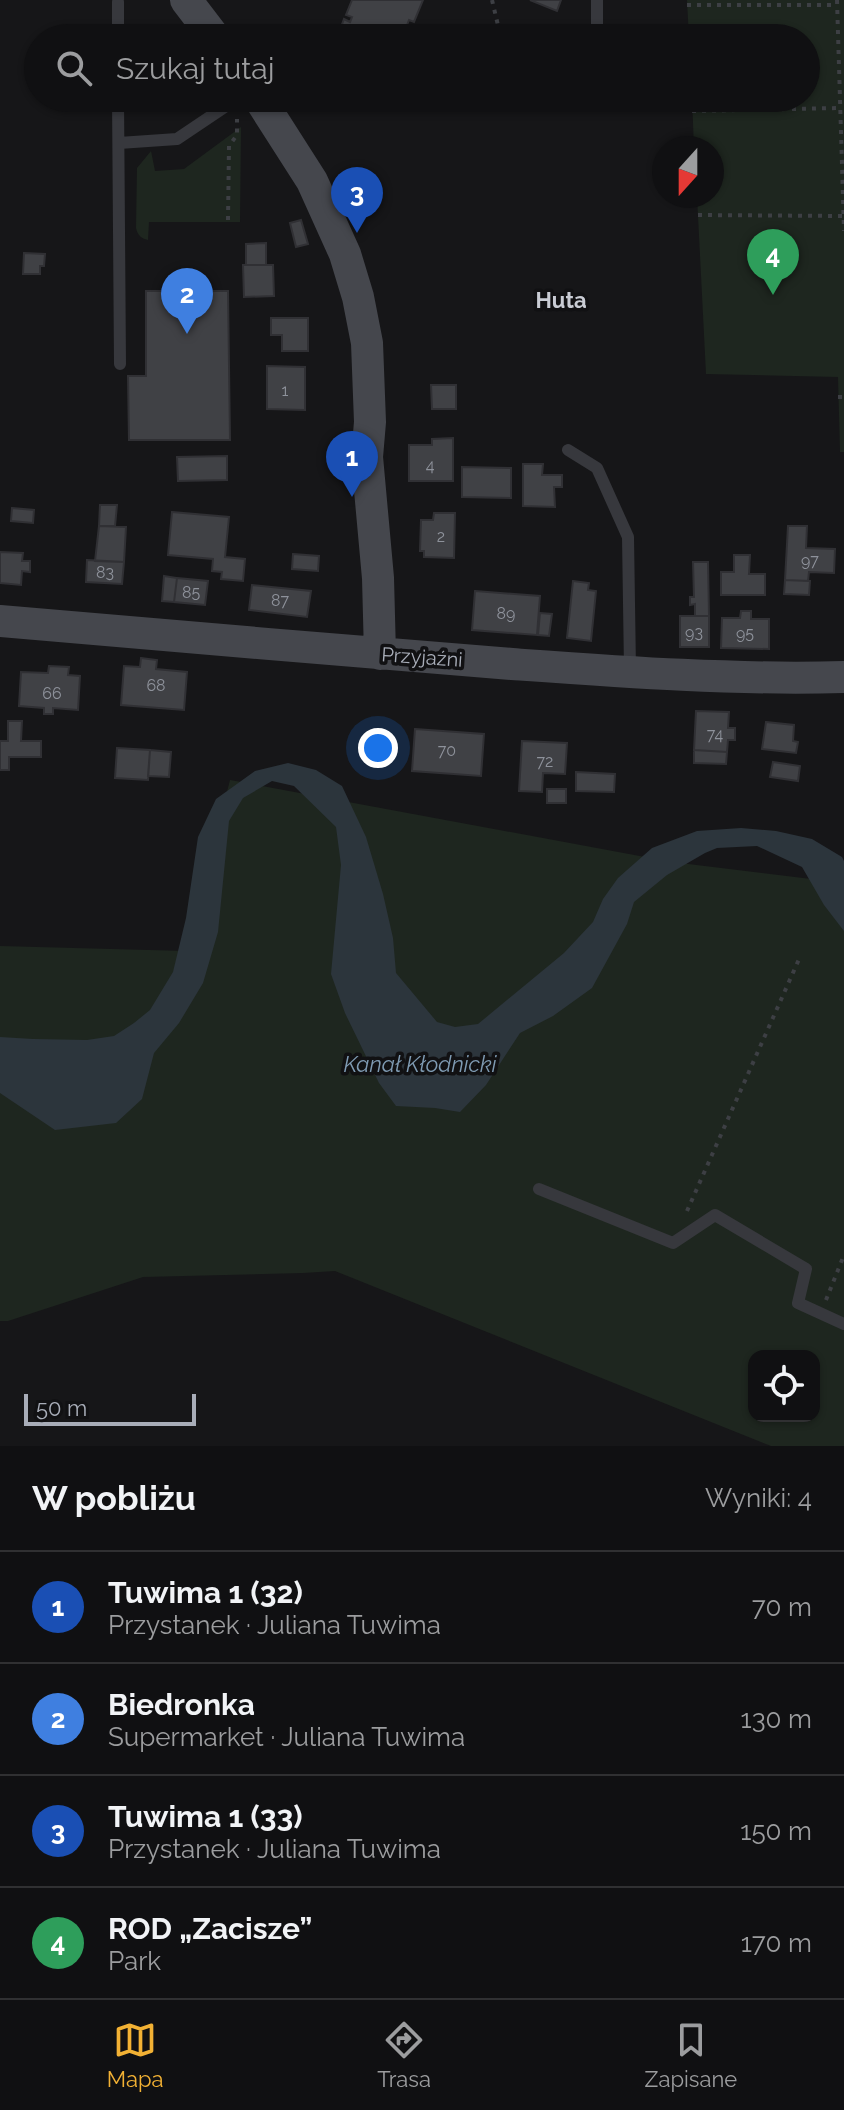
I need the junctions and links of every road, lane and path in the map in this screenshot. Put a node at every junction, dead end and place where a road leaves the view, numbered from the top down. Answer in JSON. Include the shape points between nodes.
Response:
{"nodes":[{"id":1,"x":186,"y":0,"type":"edge"},
{"id":2,"x":492,"y":0,"type":"edge"},
{"id":3,"x":597,"y":0,"type":"edge"},
{"id":4,"x":118,"y":2,"type":"dead end"},
{"id":5,"x":837,"y":2,"type":"edge"},
{"id":6,"x":687,"y":5,"type":"dead end"},
{"id":7,"x":841,"y":21,"type":"edge"},
{"id":8,"x":118,"y":24,"type":"edge"},
{"id":9,"x":204,"y":24,"type":"edge"},
{"id":10,"x":498,"y":24,"type":"edge"},
{"id":11,"x":597,"y":24,"type":"edge"},
{"id":12,"x":820,"y":108,"type":"edge"},
{"id":13,"x":840,"y":108,"type":"junction"},
{"id":14,"x":118,"y":112,"type":"edge"},
{"id":15,"x":217,"y":112,"type":"edge"},
{"id":16,"x":246,"y":112,"type":"edge"},
{"id":17,"x":252,"y":112,"type":"edge"},
{"id":18,"x":119,"y":143,"type":"junction"},
{"id":19,"x":843,"y":167,"type":"edge"},
{"id":20,"x":698,"y":215,"type":"dead end"},
{"id":21,"x":844,"y":216,"type":"edge"},
{"id":22,"x":228,"y":220,"type":"dead end"},
{"id":23,"x":844,"y":231,"type":"edge"},
{"id":24,"x":120,"y":364,"type":"dead end"},
{"id":25,"x":568,"y":450,"type":"dead end"},
{"id":26,"x":0,"y":621,"type":"edge"},
{"id":27,"x":380,"y":654,"type":"junction"},
{"id":28,"x":630,"y":672,"type":"junction"},
{"id":29,"x":844,"y":677,"type":"edge"},
{"id":30,"x":800,"y":957,"type":"dead end"},
{"id":31,"x":539,"y":1189,"type":"dead end"},
{"id":32,"x":673,"y":1243,"type":"junction"},
{"id":33,"x":844,"y":1255,"type":"edge"},
{"id":34,"x":820,"y":1313,"type":"junction"},
{"id":35,"x":844,"y":1324,"type":"edge"}],
"edges":[{"from":1,"to":9,"type":"main road"},
{"from":2,"to":10,"type":"path"},
{"from":3,"to":11,"type":"lane"},
{"from":4,"to":8,"type":"lane"},
{"from":5,"to":6,"type":"path"},
{"from":5,"to":7,"type":"path"},
{"from":7,"to":13,"type":"path"},
{"from":12,"to":13,"type":"path"},
{"from":13,"to":19,"type":"path"},
{"from":14,"to":18,"type":"lane"},
{"from":15,"to":18,"type":"lane","via":[[177,139]]},
{"from":16,"to":22,"type":"path","via":[[229,146]]},
{"from":17,"to":27,"type":"main road","via":[[312,181],[358,297],[367,343],[367,457]]},
{"from":18,"to":24,"type":"lane"},
{"from":19,"to":21,"type":"path"},
{"from":20,"to":21,"type":"path"},
{"from":21,"to":23,"type":"path"},
{"from":25,"to":28,"type":"lane","via":[[597,468],[628,537]]},
{"from":26,"to":27,"type":"main road","name":"Przyjaźni"},
{"from":27,"to":28,"type":"main road","name":"Przyjaźni"},
{"from":28,"to":29,"type":"main road","name":"Przyjaźni"},
{"from":30,"to":32,"type":"path"},
{"from":31,"to":32,"type":"lane"},
{"from":32,"to":34,"type":"lane","via":[[715,1215],[806,1269],[798,1303]]},
{"from":33,"to":34,"type":"path"},
{"from":34,"to":35,"type":"lane"}]}
